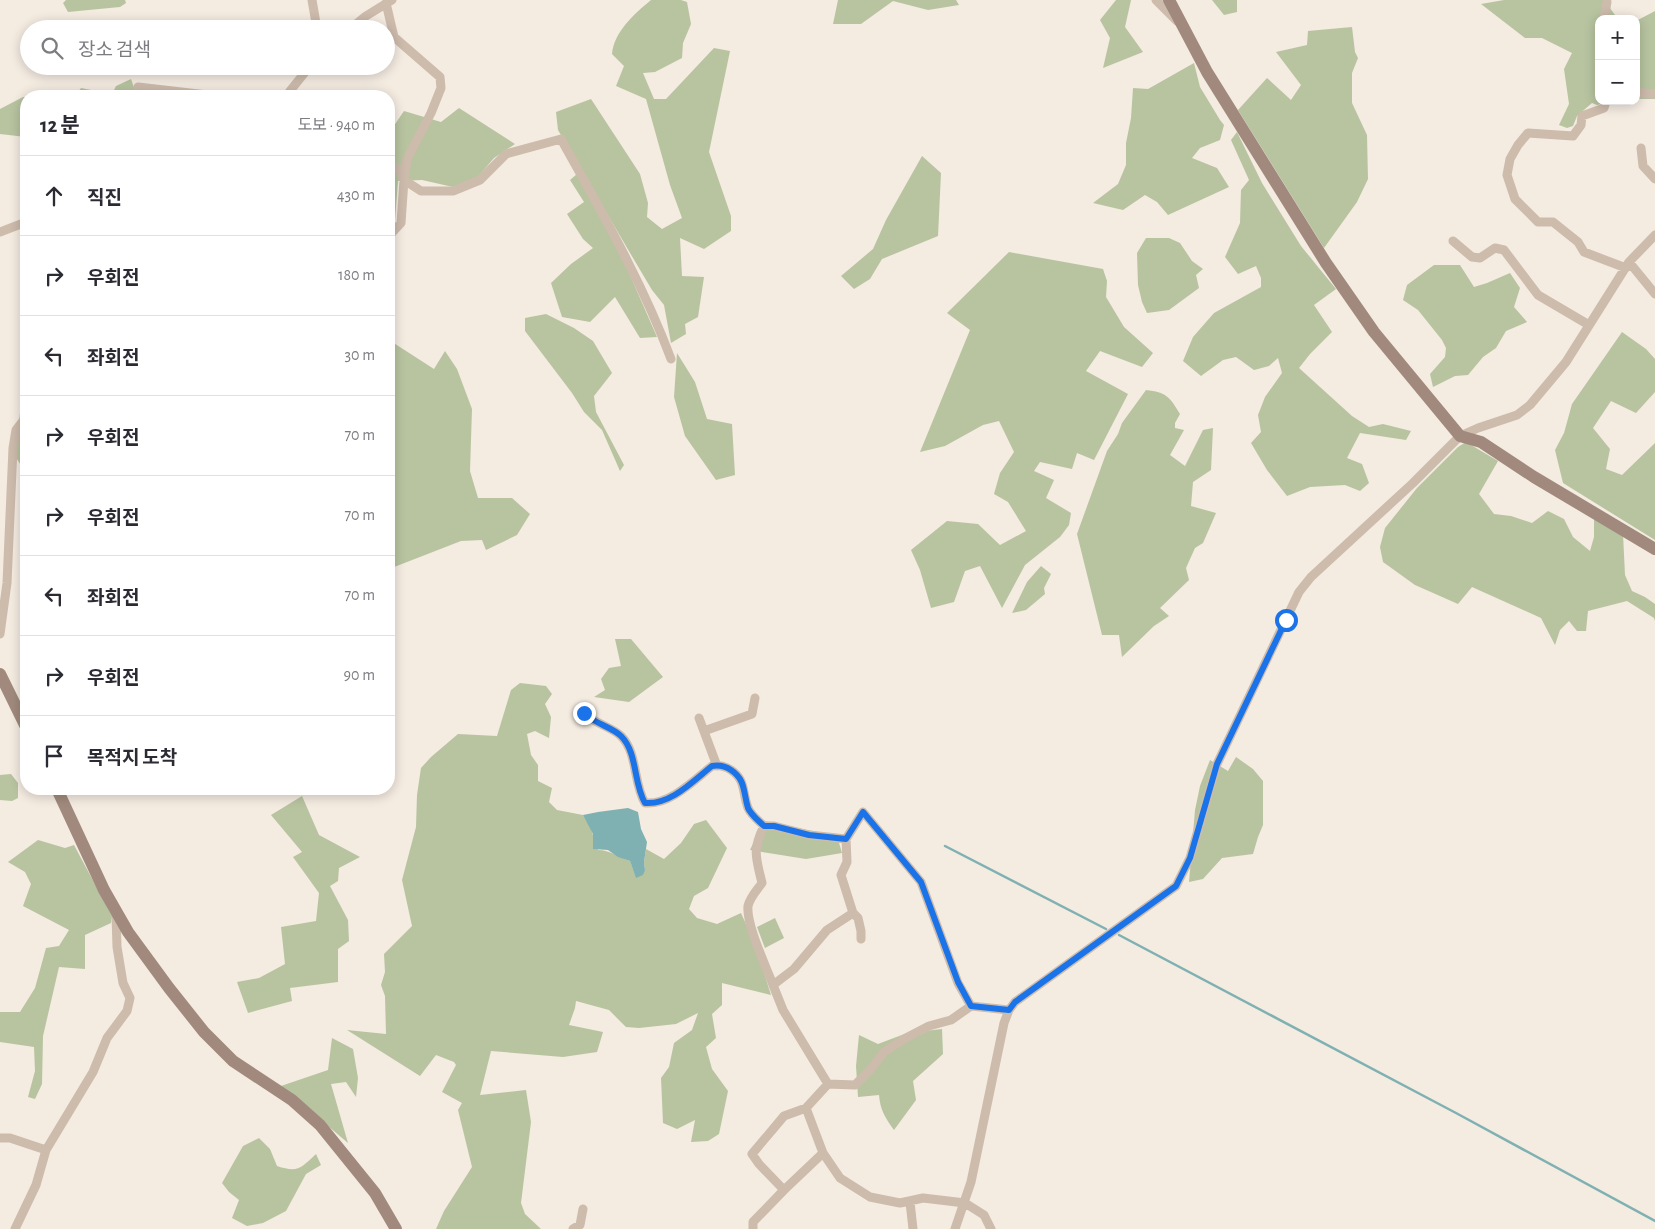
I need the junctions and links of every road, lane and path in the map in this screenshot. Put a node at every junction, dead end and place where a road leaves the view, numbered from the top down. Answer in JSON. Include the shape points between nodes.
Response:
{"nodes":[{"id":1,"x":312,"y":0,"type":"edge"},
{"id":2,"x":1156,"y":0,"type":"edge"},
{"id":3,"x":1169,"y":0,"type":"edge"},
{"id":4,"x":389,"y":2,"type":"edge"},
{"id":5,"x":1607,"y":2,"type":"dead end"},
{"id":6,"x":1605,"y":15,"type":"edge"},
{"id":7,"x":315,"y":20,"type":"edge"},
{"id":8,"x":361,"y":20,"type":"edge"},
{"id":9,"x":392,"y":20,"type":"edge"},
{"id":10,"x":1183,"y":27,"type":"junction"},
{"id":11,"x":395,"y":38,"type":"edge"},
{"id":12,"x":303,"y":75,"type":"edge"},
{"id":13,"x":138,"y":87,"type":"dead end"},
{"id":14,"x":164,"y":90,"type":"edge"},
{"id":15,"x":291,"y":90,"type":"edge"},
{"id":16,"x":1640,"y":92,"type":"edge"},
{"id":17,"x":1655,"y":94,"type":"edge"},
{"id":18,"x":1605,"y":105,"type":"edge"},
{"id":19,"x":1641,"y":148,"type":"dead end"},
{"id":20,"x":395,"y":167,"type":"edge"},
{"id":21,"x":1655,"y":179,"type":"edge"},
{"id":22,"x":404,"y":180,"type":"junction"},
{"id":23,"x":20,"y":224,"type":"edge"},
{"id":24,"x":395,"y":229,"type":"edge"},
{"id":25,"x":0,"y":232,"type":"edge"},
{"id":26,"x":1655,"y":235,"type":"edge"},
{"id":27,"x":1453,"y":241,"type":"dead end"},
{"id":28,"x":1627,"y":265,"type":"junction"},
{"id":29,"x":1655,"y":294,"type":"edge"},
{"id":30,"x":1589,"y":325,"type":"junction"},
{"id":31,"x":671,"y":359,"type":"dead end"},
{"id":32,"x":20,"y":425,"type":"edge"},
{"id":33,"x":1460,"y":436,"type":"junction"},
{"id":34,"x":1655,"y":549,"type":"edge"},
{"id":35,"x":0,"y":634,"type":"edge"},
{"id":36,"x":0,"y":674,"type":"edge"},
{"id":37,"x":755,"y":698,"type":"dead end"},
{"id":38,"x":584,"y":713,"type":"dead end"},
{"id":39,"x":20,"y":715,"type":"edge"},
{"id":40,"x":699,"y":718,"type":"dead end"},
{"id":41,"x":704,"y":731,"type":"junction"},
{"id":42,"x":717,"y":766,"type":"junction"},
{"id":43,"x":60,"y":795,"type":"edge"},
{"id":44,"x":764,"y":826,"type":"junction"},
{"id":45,"x":846,"y":839,"type":"junction"},
{"id":46,"x":116,"y":908,"type":"junction"},
{"id":47,"x":853,"y":914,"type":"junction"},
{"id":48,"x":860,"y":939,"type":"dead end"},
{"id":49,"x":773,"y":985,"type":"junction"},
{"id":50,"x":971,"y":1006,"type":"junction"},
{"id":51,"x":1009,"y":1010,"type":"junction"},
{"id":52,"x":828,"y":1084,"type":"junction"},
{"id":53,"x":806,"y":1108,"type":"junction"},
{"id":54,"x":0,"y":1138,"type":"edge"},
{"id":55,"x":46,"y":1150,"type":"junction"},
{"id":56,"x":823,"y":1153,"type":"junction"},
{"id":57,"x":784,"y":1190,"type":"junction"},
{"id":58,"x":910,"y":1202,"type":"junction"},
{"id":59,"x":964,"y":1203,"type":"junction"},
{"id":60,"x":583,"y":1209,"type":"dead end"},
{"id":61,"x":15,"y":1229,"type":"edge"},
{"id":62,"x":396,"y":1229,"type":"edge"},
{"id":63,"x":573,"y":1229,"type":"edge"},
{"id":64,"x":753,"y":1229,"type":"edge"},
{"id":65,"x":913,"y":1229,"type":"edge"},
{"id":66,"x":954,"y":1229,"type":"edge"},
{"id":67,"x":991,"y":1229,"type":"edge"}],
"edges":[{"from":1,"to":7,"type":"street"},
{"from":2,"to":10,"type":"street"},
{"from":3,"to":10,"type":"street"},
{"from":4,"to":8,"type":"street"},
{"from":4,"to":9,"type":"street"},
{"from":5,"to":6,"type":"street"},
{"from":10,"to":33,"type":"street","via":[[1232,114],[1330,269],[1374,332]]},
{"from":11,"to":22,"type":"street","via":[[440,77],[441,82],[431,113],[407,159]]},
{"from":12,"to":15,"type":"street"},
{"from":13,"to":14,"type":"street"},
{"from":16,"to":17,"type":"street"},
{"from":18,"to":28,"type":"street","via":[[1582,116],[1581,125],[1572,136],[1528,133],[1510,159],[1507,175],[1516,199],[1538,222],[1553,222],[1578,242],[1584,252]]},
{"from":19,"to":21,"type":"street","via":[[1643,166]]},
{"from":20,"to":22,"type":"street"},
{"from":22,"to":24,"type":"street","via":[[400,223]]},
{"from":22,"to":31,"type":"street","via":[[421,191],[453,191],[480,180],[506,154],[561,139],[636,276]]},
{"from":23,"to":25,"type":"street"},
{"from":26,"to":28,"type":"street"},
{"from":27,"to":30,"type":"street","via":[[1472,257],[1480,258],[1495,248],[1504,250],[1538,295]]},
{"from":28,"to":29,"type":"street"},
{"from":28,"to":30,"type":"street"},
{"from":30,"to":33,"type":"street","via":[[1566,362],[1530,405],[1517,415]]},
{"from":32,"to":35,"type":"street","via":[[13,448],[7,583]]},
{"from":33,"to":34,"type":"street","via":[[1481,442]]},
{"from":33,"to":51,"type":"street","via":[[1299,592],[1217,764],[1190,858],[1176,886],[1015,1002]]},
{"from":36,"to":39,"type":"street"},
{"from":37,"to":41,"type":"street","via":[[752,714]]},
{"from":38,"to":42,"type":"street","via":[[620,735],[630,749],[645,803],[666,800],[712,766]]},
{"from":40,"to":41,"type":"street"},
{"from":41,"to":42,"type":"street"},
{"from":42,"to":44,"type":"street","via":[[739,776],[749,810]]},
{"from":43,"to":46,"type":"street","via":[[104,890]]},
{"from":44,"to":45,"type":"street"},
{"from":44,"to":49,"type":"street","via":[[756,840],[762,883],[748,906],[749,922]]},
{"from":45,"to":47,"type":"street","via":[[847,862],[841,876]]},
{"from":45,"to":50,"type":"street","via":[[863,812],[921,882],[958,982]]},
{"from":46,"to":55,"type":"street","via":[[117,946],[123,983],[130,998],[127,1010],[107,1038],[93,1072]]},
{"from":46,"to":62,"type":"street","via":[[128,932],[204,1032],[234,1061],[292,1100],[320,1125],[375,1193]]},
{"from":47,"to":48,"type":"street","via":[[858,918]]},
{"from":47,"to":49,"type":"street","via":[[827,930],[794,969]]},
{"from":49,"to":52,"type":"street","via":[[783,1010]]},
{"from":50,"to":51,"type":"street"},
{"from":50,"to":52,"type":"street","via":[[951,1020],[929,1026],[885,1051],[855,1085]]},
{"from":51,"to":59,"type":"street"},
{"from":52,"to":53,"type":"street"},
{"from":53,"to":56,"type":"street"},
{"from":53,"to":57,"type":"street","via":[[784,1116],[752,1154]]},
{"from":54,"to":55,"type":"street","via":[[10,1138]]},
{"from":55,"to":61,"type":"street","via":[[36,1185]]},
{"from":56,"to":57,"type":"street"},
{"from":56,"to":58,"type":"street","via":[[840,1178],[870,1197]]},
{"from":57,"to":64,"type":"street","via":[[753,1222]]},
{"from":58,"to":59,"type":"street","via":[[924,1198]]},
{"from":58,"to":65,"type":"street"},
{"from":59,"to":66,"type":"street"},
{"from":59,"to":67,"type":"street","via":[[984,1215]]},
{"from":60,"to":63,"type":"street","via":[[580,1225]]}]}
